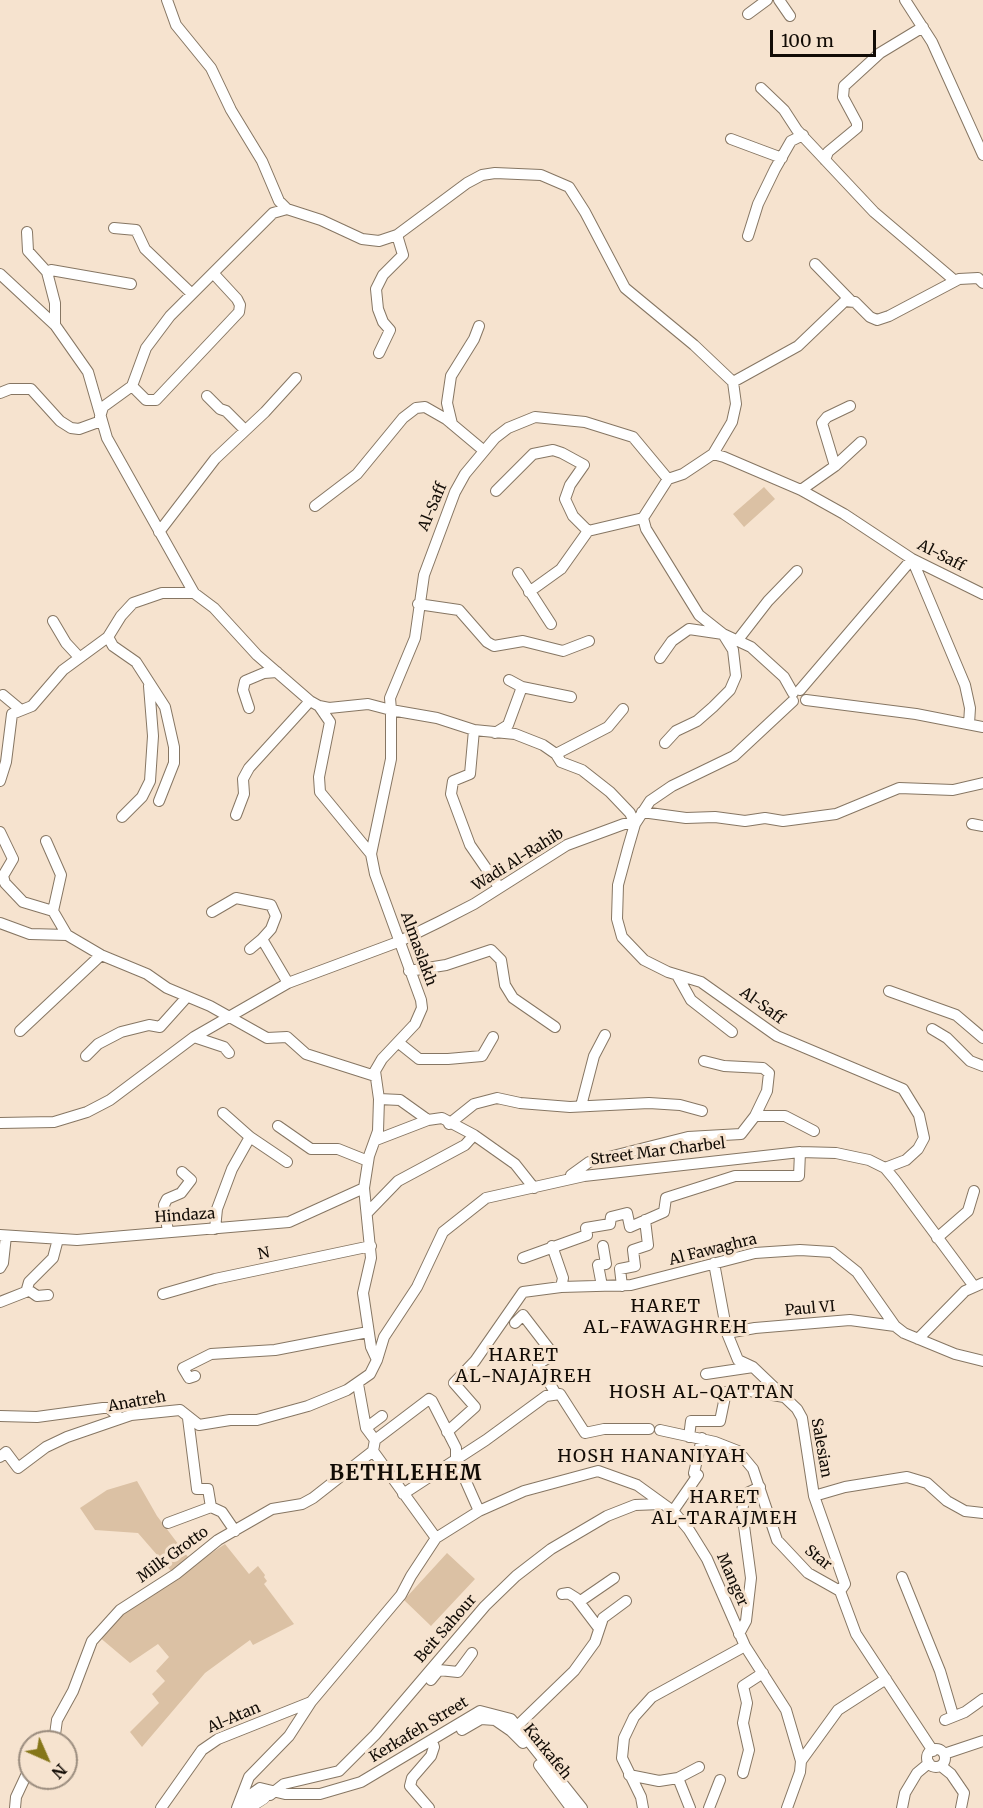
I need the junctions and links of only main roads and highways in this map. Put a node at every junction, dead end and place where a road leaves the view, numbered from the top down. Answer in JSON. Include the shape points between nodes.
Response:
{"nodes":[{"id":1,"x":265,"y":1794,"type":"road end"},
{"id":2,"x":240,"y":1807,"type":"edge"}],
"edges":[{"from":1,"to":2,"type":"main road"}]}
